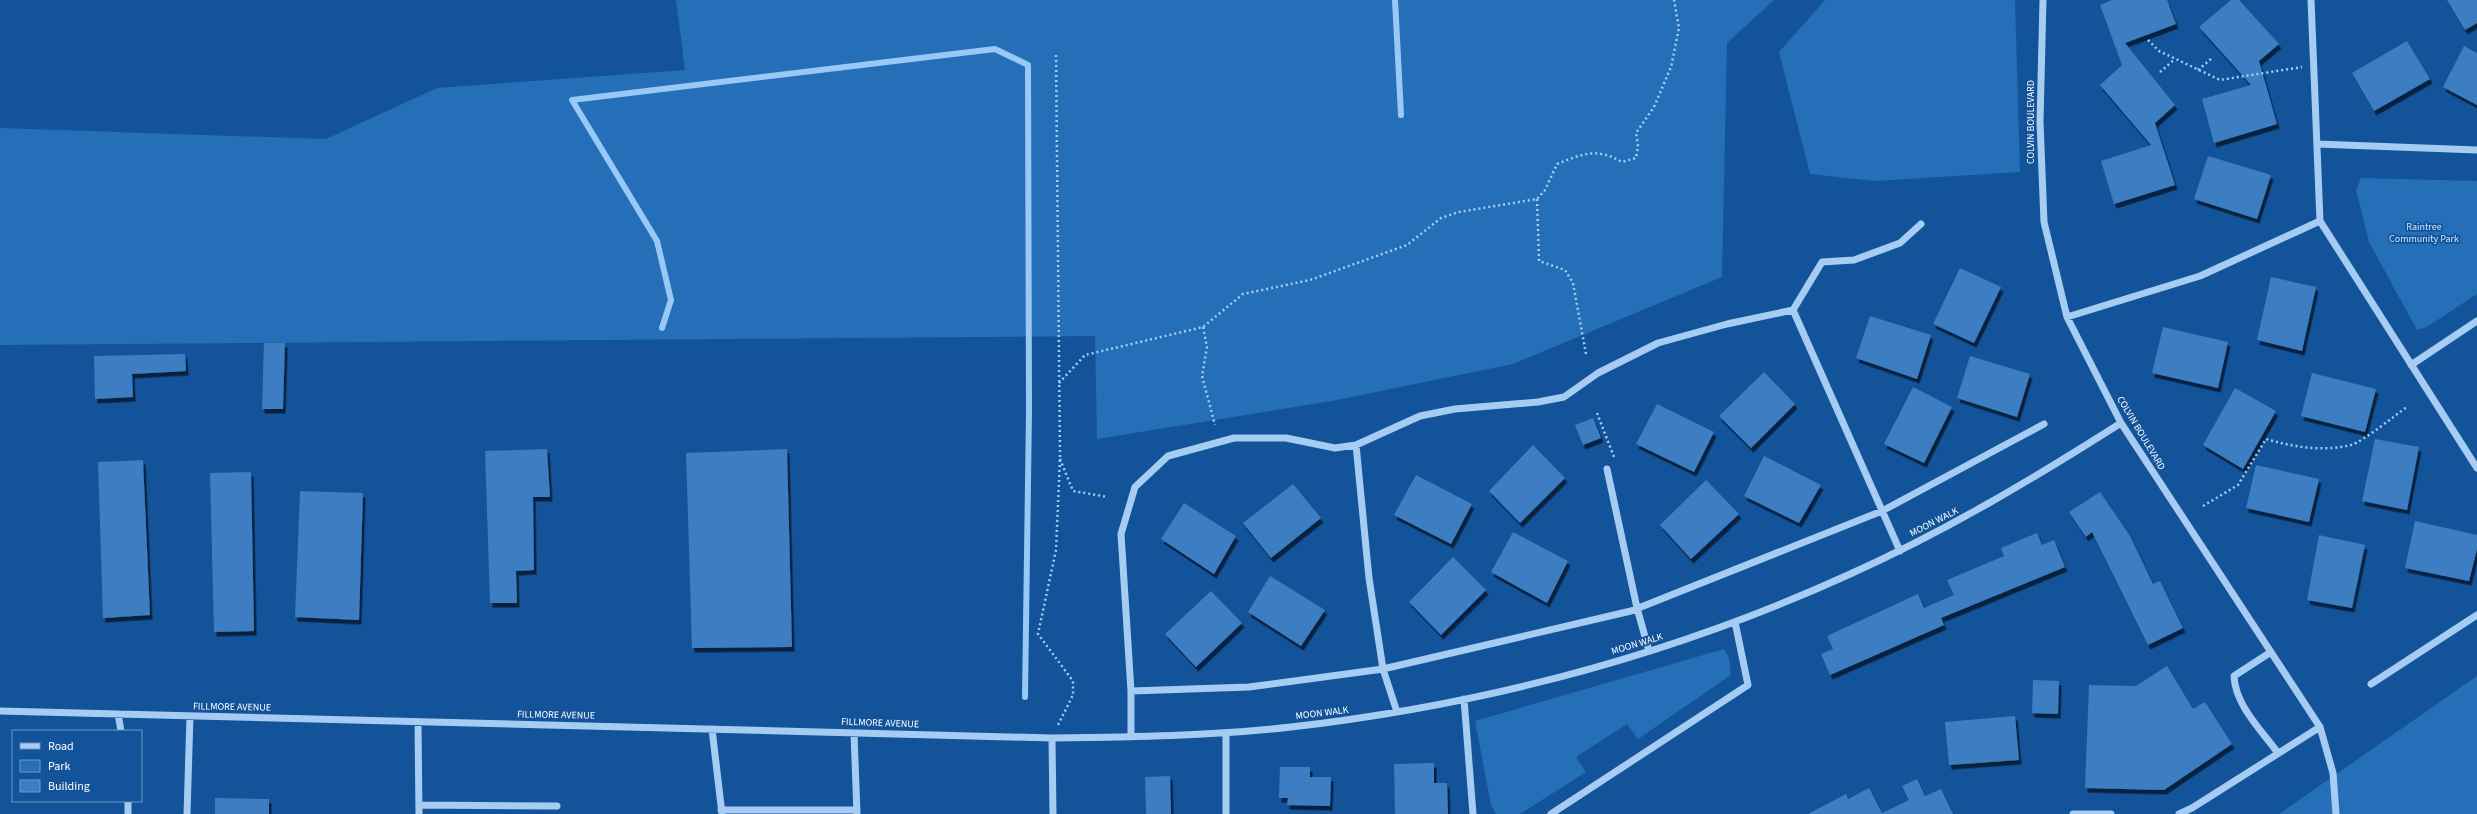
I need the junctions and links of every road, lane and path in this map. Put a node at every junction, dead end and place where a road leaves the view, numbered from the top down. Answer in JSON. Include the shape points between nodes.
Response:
{"nodes":[{"id":1,"x":1674,"y":0,"type":"edge"},
{"id":2,"x":2043,"y":0,"type":"edge"},
{"id":3,"x":2311,"y":0,"type":"edge"},
{"id":4,"x":2148,"y":40,"type":"dead end"},
{"id":5,"x":1056,"y":55,"type":"dead end"},
{"id":6,"x":2175,"y":59,"type":"junction"},
{"id":7,"x":2211,"y":59,"type":"dead end"},
{"id":8,"x":2314,"y":66,"type":"junction"},
{"id":9,"x":2198,"y":70,"type":"junction"},
{"id":10,"x":2160,"y":72,"type":"dead end"},
{"id":11,"x":2317,"y":144,"type":"junction"},
{"id":12,"x":2477,"y":150,"type":"edge"},
{"id":13,"x":1537,"y":199,"type":"junction"},
{"id":14,"x":2320,"y":221,"type":"junction"},
{"id":15,"x":1921,"y":224,"type":"dead end"},
{"id":16,"x":1793,"y":310,"type":"junction"},
{"id":17,"x":2067,"y":317,"type":"junction"},
{"id":18,"x":2477,"y":321,"type":"edge"},
{"id":19,"x":1204,"y":327,"type":"junction"},
{"id":20,"x":1586,"y":354,"type":"dead end"},
{"id":21,"x":2410,"y":365,"type":"junction"},
{"id":22,"x":1059,"y":383,"type":"junction"},
{"id":23,"x":2407,"y":407,"type":"dead end"},
{"id":24,"x":1596,"y":413,"type":"dead end"},
{"id":25,"x":2121,"y":423,"type":"junction"},
{"id":26,"x":2044,"y":424,"type":"dead end"},
{"id":27,"x":1215,"y":425,"type":"dead end"},
{"id":28,"x":1356,"y":445,"type":"junction"},
{"id":29,"x":1060,"y":458,"type":"junction"},
{"id":30,"x":2477,"y":468,"type":"edge"},
{"id":31,"x":1607,"y":469,"type":"joint"},
{"id":32,"x":1108,"y":496,"type":"dead end"},
{"id":33,"x":2203,"y":506,"type":"dead end"},
{"id":34,"x":1882,"y":511,"type":"junction"},
{"id":35,"x":1900,"y":551,"type":"junction"},
{"id":36,"x":1637,"y":608,"type":"junction"},
{"id":37,"x":2477,"y":615,"type":"edge"},
{"id":38,"x":1735,"y":622,"type":"junction"},
{"id":39,"x":1649,"y":651,"type":"junction"},
{"id":40,"x":2271,"y":652,"type":"junction"},
{"id":41,"x":1383,"y":669,"type":"junction"},
{"id":42,"x":2371,"y":684,"type":"dead end"},
{"id":43,"x":1131,"y":691,"type":"junction"},
{"id":44,"x":1464,"y":699,"type":"junction"},
{"id":45,"x":0,"y":711,"type":"edge"},
{"id":46,"x":1397,"y":712,"type":"junction"},
{"id":47,"x":118,"y":714,"type":"junction"},
{"id":48,"x":190,"y":716,"type":"junction"},
{"id":49,"x":418,"y":722,"type":"junction"},
{"id":50,"x":2320,"y":727,"type":"junction"},
{"id":51,"x":712,"y":729,"type":"junction"},
{"id":52,"x":121,"y":730,"type":"edge"},
{"id":53,"x":854,"y":733,"type":"junction"},
{"id":54,"x":1226,"y":733,"type":"junction"},
{"id":55,"x":1131,"y":737,"type":"junction"},
{"id":56,"x":1052,"y":738,"type":"junction"},
{"id":57,"x":1112,"y":738,"type":"joint"},
{"id":58,"x":2278,"y":753,"type":"junction"},
{"id":59,"x":128,"y":802,"type":"edge"},
{"id":60,"x":419,"y":805,"type":"junction"},
{"id":61,"x":558,"y":806,"type":"dead end"},
{"id":62,"x":721,"y":812,"type":"edge"},
{"id":63,"x":857,"y":812,"type":"edge"},
{"id":64,"x":128,"y":814,"type":"edge"},
{"id":65,"x":187,"y":814,"type":"edge"},
{"id":66,"x":419,"y":814,"type":"edge"},
{"id":67,"x":1053,"y":814,"type":"edge"},
{"id":68,"x":1226,"y":814,"type":"edge"},
{"id":69,"x":1473,"y":814,"type":"edge"},
{"id":70,"x":1551,"y":814,"type":"edge"},
{"id":71,"x":2073,"y":814,"type":"edge"},
{"id":72,"x":2111,"y":814,"type":"edge"},
{"id":73,"x":2179,"y":814,"type":"edge"},
{"id":74,"x":2336,"y":814,"type":"edge"}],
"edges":[{"from":1,"to":13,"type":"path","via":[[1679,28],[1671,67],[1654,107],[1636,133],[1636,158],[1622,162],[1606,153],[1582,154],[1557,164]]},
{"from":2,"to":17,"type":"street","name":"COLVIN BOULEVARD","via":[[2040,122],[2044,222]]},
{"from":3,"to":8,"type":"street"},
{"from":4,"to":6,"type":"path","via":[[2158,51]]},
{"from":5,"to":22,"type":"path"},
{"from":6,"to":9,"type":"path"},
{"from":6,"to":10,"type":"path"},
{"from":7,"to":9,"type":"path"},
{"from":8,"to":9,"type":"path","via":[[2282,68],[2220,80]]},
{"from":8,"to":11,"type":"street"},
{"from":11,"to":12,"type":"street"},
{"from":11,"to":14,"type":"street"},
{"from":13,"to":19,"type":"path","via":[[1459,212],[1441,218],[1407,245],[1310,280],[1243,294]]},
{"from":13,"to":20,"type":"path","via":[[1539,261],[1564,270],[1573,283]]},
{"from":14,"to":17,"type":"street","via":[[2200,276]]},
{"from":14,"to":21,"type":"street"},
{"from":15,"to":16,"type":"street","via":[[1900,243],[1854,260],[1822,262]]},
{"from":16,"to":28,"type":"street","via":[[1658,343],[1598,373],[1564,397],[1538,402],[1455,409],[1420,416]]},
{"from":16,"to":34,"type":"street"},
{"from":17,"to":25,"type":"street","name":"COLVIN BOULEVARD"},
{"from":18,"to":21,"type":"street"},
{"from":19,"to":22,"type":"path","via":[[1085,356]]},
{"from":19,"to":27,"type":"path","via":[[1207,347],[1202,376]]},
{"from":21,"to":30,"type":"street"},
{"from":22,"to":29,"type":"path"},
{"from":23,"to":33,"type":"path","via":[[2352,445],[2293,447],[2266,439],[2238,485]]},
{"from":24,"to":31,"type":"path","via":[[1614,457]]},
{"from":25,"to":35,"type":"street","name":"MOON WALK","via":[[2001,498]]},
{"from":25,"to":40,"type":"street","name":"COLVIN BOULEVARD"},
{"from":26,"to":34,"type":"street"},
{"from":28,"to":41,"type":"street","via":[[1369,578]]},
{"from":28,"to":43,"type":"street","via":[[1335,448],[1286,438],[1234,438],[1168,456],[1135,487],[1121,534]]},
{"from":29,"to":32,"type":"path","via":[[1073,491]]},
{"from":29,"to":56,"type":"path","via":[[1056,550],[1038,634],[1073,680],[1073,695]]},
{"from":31,"to":36,"type":"street"},
{"from":34,"to":35,"type":"street"},
{"from":34,"to":36,"type":"street"},
{"from":35,"to":38,"type":"street","name":"MOON WALK","via":[[1796,598]]},
{"from":36,"to":39,"type":"street"},
{"from":36,"to":41,"type":"street"},
{"from":37,"to":42,"type":"street"},
{"from":38,"to":39,"type":"street","name":"MOON WALK"},
{"from":38,"to":70,"type":"street","via":[[1748,685]]},
{"from":39,"to":44,"type":"street","name":"MOON WALK","via":[[1548,680]]},
{"from":40,"to":50,"type":"street","name":"COLVIN BOULEVARD"},
{"from":40,"to":58,"type":"street","via":[[2234,676],[2240,700]]},
{"from":41,"to":43,"type":"street","via":[[1250,687]]},
{"from":41,"to":46,"type":"street"},
{"from":43,"to":55,"type":"street"},
{"from":44,"to":46,"type":"street","name":"MOON WALK"},
{"from":44,"to":69,"type":"street"},
{"from":45,"to":47,"type":"street","name":"FILLMORE AVENUE"},
{"from":46,"to":54,"type":"street","name":"MOON WALK"},
{"from":47,"to":48,"type":"street","name":"FILLMORE AVENUE"},
{"from":47,"to":52,"type":"street"},
{"from":48,"to":49,"type":"street","name":"FILLMORE AVENUE"},
{"from":48,"to":65,"type":"street"},
{"from":49,"to":51,"type":"street","name":"FILLMORE AVENUE"},
{"from":49,"to":60,"type":"street"},
{"from":50,"to":58,"type":"street"},
{"from":50,"to":74,"type":"street","name":"COLVIN BOULEVARD","via":[[2333,773]]},
{"from":51,"to":53,"type":"street","name":"FILLMORE AVENUE"},
{"from":51,"to":62,"type":"street"},
{"from":53,"to":56,"type":"street","name":"FILLMORE AVENUE"},
{"from":53,"to":63,"type":"street"},
{"from":54,"to":55,"type":"street","name":"MOON WALK"},
{"from":54,"to":68,"type":"street"},
{"from":55,"to":57,"type":"street","name":"MOON WALK"},
{"from":56,"to":57,"type":"street","name":"FILLMORE AVENUE"},
{"from":56,"to":67,"type":"street"},
{"from":58,"to":73,"type":"street"},
{"from":59,"to":64,"type":"street"},
{"from":60,"to":61,"type":"street"},
{"from":60,"to":66,"type":"street"},
{"from":62,"to":63,"type":"street"},
{"from":71,"to":72,"type":"street"}]}
